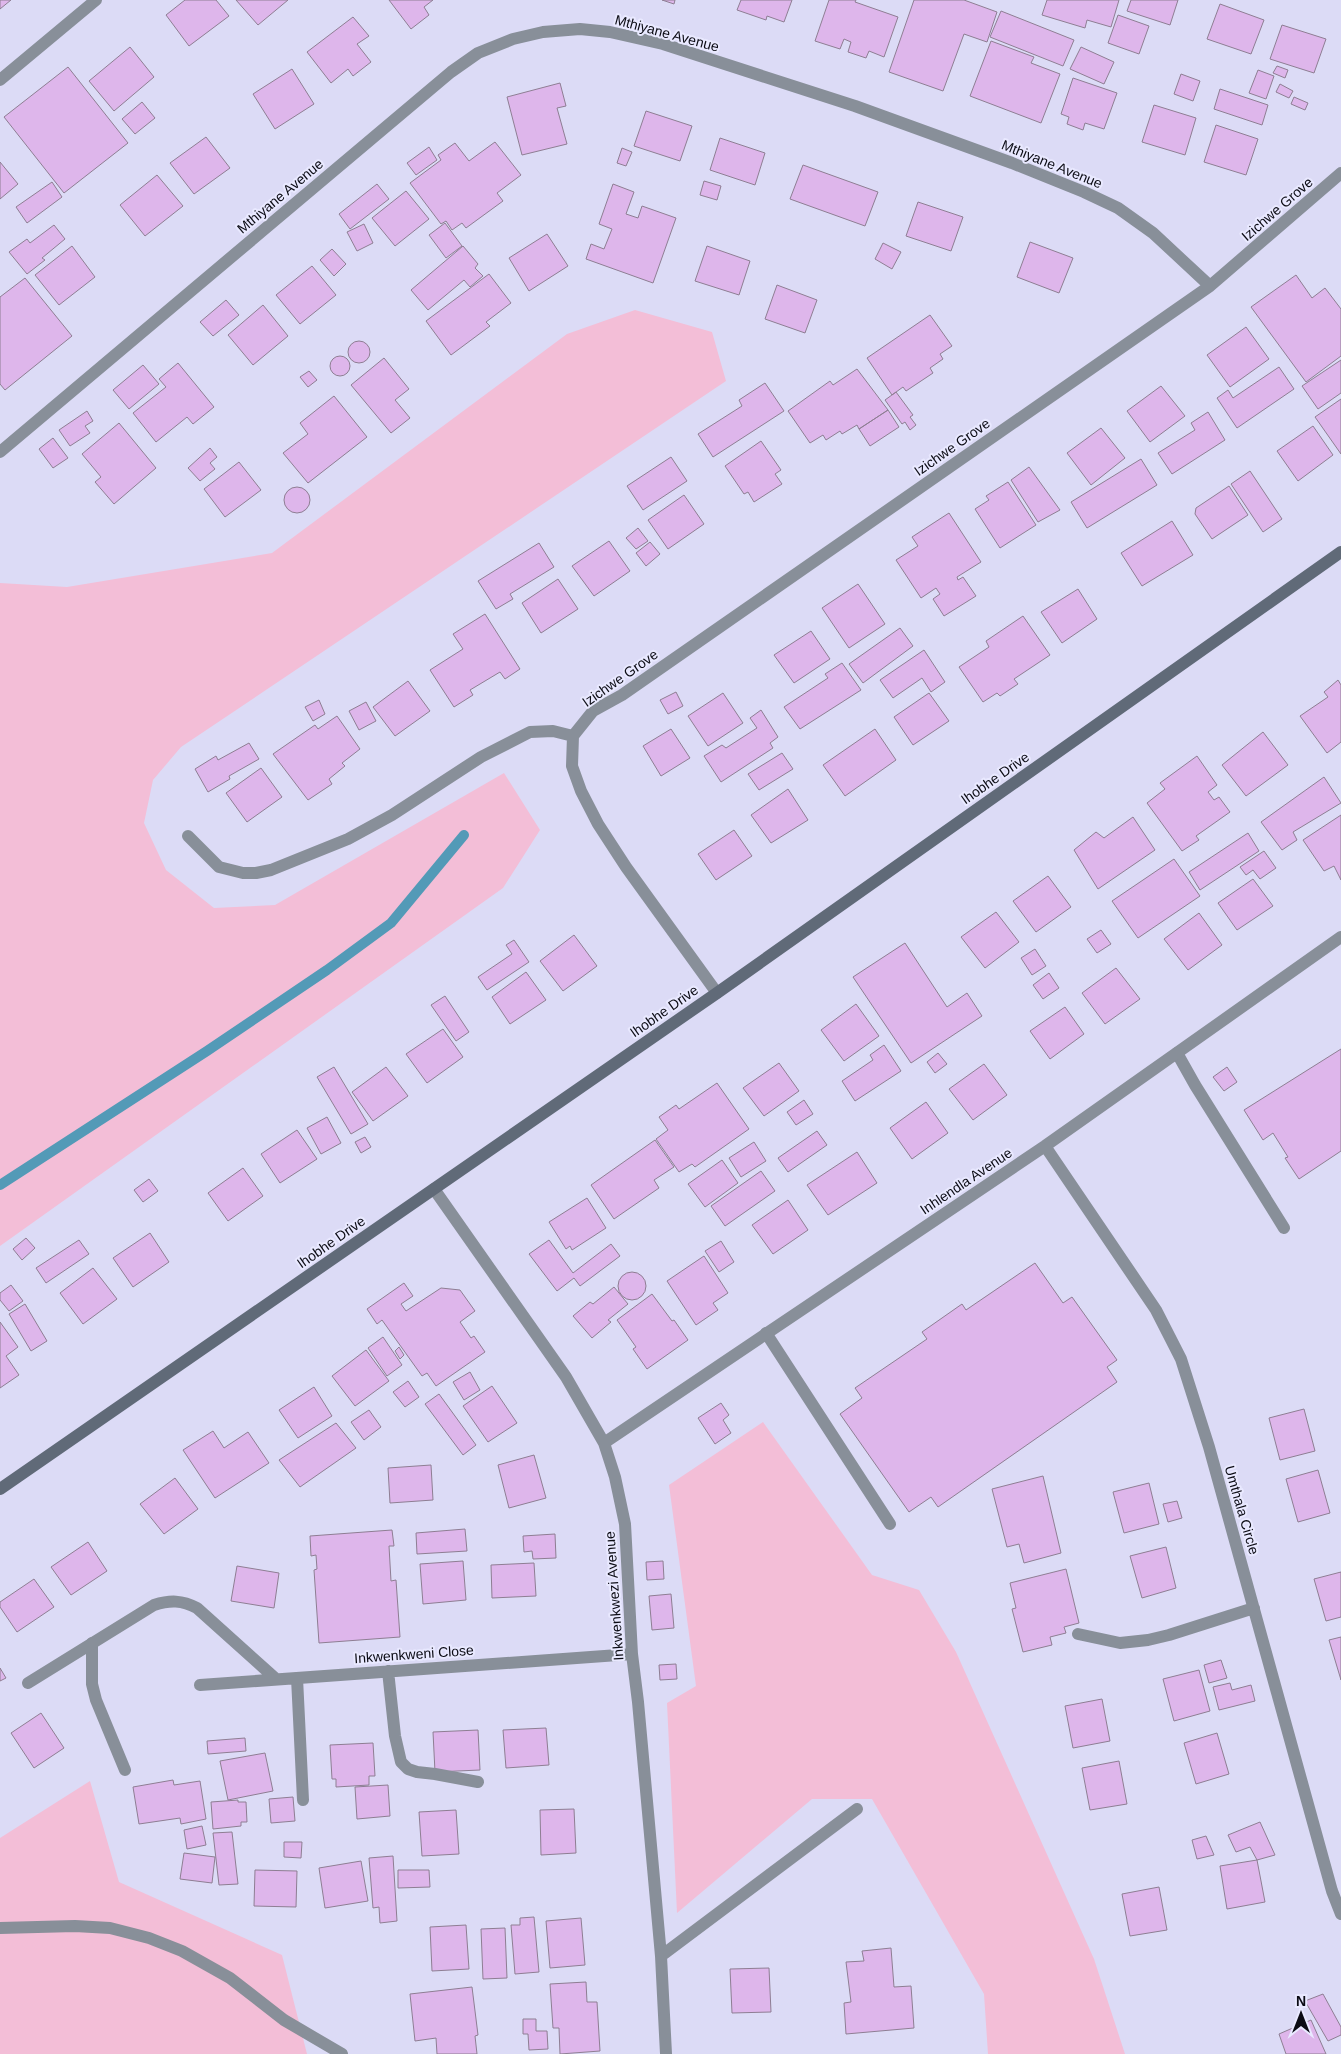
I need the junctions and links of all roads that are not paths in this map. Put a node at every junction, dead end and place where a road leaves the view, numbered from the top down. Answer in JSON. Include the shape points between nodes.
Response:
{"nodes":[{"id":1,"x":96,"y":0,"type":"edge"},
{"id":2,"x":0,"y":80,"type":"edge"},
{"id":3,"x":1341,"y":173,"type":"edge"},
{"id":4,"x":1210,"y":286,"type":"junction"},
{"id":5,"x":0,"y":452,"type":"edge"},
{"id":6,"x":1341,"y":552,"type":"edge"},
{"id":7,"x":573,"y":736,"type":"junction"},
{"id":8,"x":188,"y":836,"type":"dead end"},
{"id":9,"x":1341,"y":937,"type":"edge"},
{"id":10,"x":717,"y":993,"type":"junction"},
{"id":11,"x":1177,"y":1053,"type":"junction"},
{"id":12,"x":1045,"y":1146,"type":"junction"},
{"id":13,"x":434,"y":1189,"type":"junction"},
{"id":14,"x":1284,"y":1228,"type":"dead end"},
{"id":15,"x":766,"y":1333,"type":"junction"},
{"id":16,"x":604,"y":1443,"type":"junction"},
{"id":17,"x":0,"y":1489,"type":"edge"},
{"id":18,"x":890,"y":1524,"type":"dead end"},
{"id":19,"x":1254,"y":1608,"type":"junction"},
{"id":20,"x":1078,"y":1634,"type":"dead end"},
{"id":21,"x":92,"y":1643,"type":"junction"},
{"id":22,"x":632,"y":1654,"type":"junction"},
{"id":23,"x":388,"y":1671,"type":"junction"},
{"id":24,"x":297,"y":1678,"type":"junction"},
{"id":25,"x":276,"y":1679,"type":"junction"},
{"id":26,"x":28,"y":1683,"type":"dead end"},
{"id":27,"x":200,"y":1685,"type":"dead end"},
{"id":28,"x":125,"y":1770,"type":"dead end"},
{"id":29,"x":478,"y":1782,"type":"dead end"},
{"id":30,"x":303,"y":1800,"type":"dead end"},
{"id":31,"x":857,"y":1809,"type":"dead end"},
{"id":32,"x":1341,"y":1914,"type":"edge"},
{"id":33,"x":0,"y":1928,"type":"edge"},
{"id":34,"x":661,"y":1956,"type":"junction"},
{"id":35,"x":342,"y":2054,"type":"edge"},
{"id":36,"x":666,"y":2054,"type":"edge"}],
"edges":[{"from":1,"to":2,"type":"street"},
{"from":3,"to":4,"type":"street","name":"Izichwe Grove"},
{"from":4,"to":5,"type":"street","name":"Mthiyane Avenue","via":[[1153,233],[1118,208],[1012,163],[855,106],[663,44],[610,32],[580,29],[543,32],[513,39],[478,53],[451,72]]},
{"from":4,"to":7,"type":"street","name":"Izichwe Grove","via":[[593,712]]},
{"from":6,"to":10,"type":"street","name":"Ihobhe Drive"},
{"from":7,"to":8,"type":"street","via":[[530,732],[481,757],[392,815],[348,839],[271,870],[243,873],[219,867]]},
{"from":7,"to":10,"type":"street","via":[[572,766],[598,824]]},
{"from":9,"to":11,"type":"street","name":"Inhlendla Avenue"},
{"from":10,"to":13,"type":"street","name":"Ihobhe Drive"},
{"from":11,"to":12,"type":"street","name":"Inhlendla Avenue"},
{"from":11,"to":14,"type":"street"},
{"from":12,"to":15,"type":"street","name":"Inhlendla Avenue"},
{"from":12,"to":19,"type":"street","name":"Umthala Circle","via":[[1156,1310],[1181,1359]]},
{"from":13,"to":16,"type":"street","name":"Inkwenkwezi Avenue","via":[[566,1377]]},
{"from":13,"to":17,"type":"street","name":"Ihobhe Drive"},
{"from":15,"to":16,"type":"street","name":"Inhlendla Avenue"},
{"from":15,"to":18,"type":"street"},
{"from":16,"to":22,"type":"street","name":"Inkwenkwezi Avenue","via":[[625,1524]]},
{"from":19,"to":20,"type":"street","via":[[1148,1640],[1114,1642]]},
{"from":19,"to":32,"type":"street","name":"Umthala Circle"},
{"from":21,"to":25,"type":"street","via":[[154,1606],[176,1601],[188,1603]]},
{"from":21,"to":26,"type":"street"},
{"from":21,"to":28,"type":"street","via":[[92,1684],[96,1700]]},
{"from":22,"to":23,"type":"street","name":"Inkwenkweni Close"},
{"from":22,"to":34,"type":"street","name":"Inkwenkwezi Avenue"},
{"from":23,"to":24,"type":"street","name":"Inkwenkweni Close"},
{"from":23,"to":29,"type":"street","via":[[400,1762],[416,1772]]},
{"from":24,"to":25,"type":"street","name":"Inkwenkweni Close"},
{"from":24,"to":30,"type":"street"},
{"from":25,"to":27,"type":"street","name":"Inkwenkweni Close"},
{"from":31,"to":34,"type":"street"},
{"from":33,"to":35,"type":"street","via":[[110,1928],[149,1938],[182,1951],[230,1978],[284,2020]]},
{"from":34,"to":36,"type":"street","name":"Inkwenkwezi Avenue"}]}
